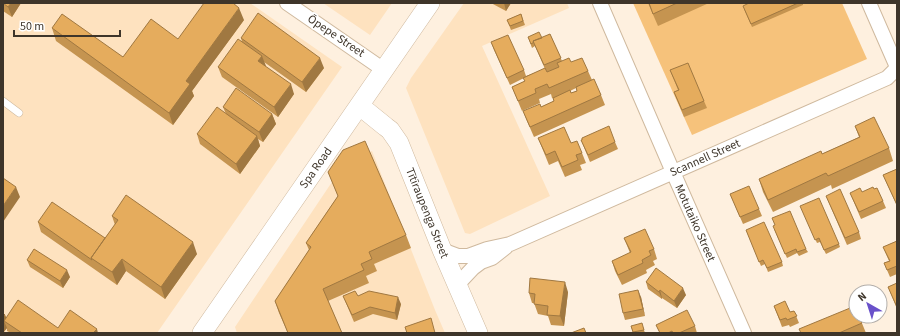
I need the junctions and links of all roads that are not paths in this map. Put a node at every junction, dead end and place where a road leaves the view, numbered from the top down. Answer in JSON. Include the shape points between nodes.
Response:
{"nodes":[{"id":1,"x":287,"y":3,"type":"edge"},
{"id":2,"x":430,"y":3,"type":"edge"},
{"id":3,"x":600,"y":3,"type":"edge"},
{"id":4,"x":869,"y":3,"type":"edge"},
{"id":5,"x":897,"y":68,"type":"edge"},
{"id":6,"x":384,"y":70,"type":"junction"},
{"id":7,"x":3,"y":101,"type":"edge"},
{"id":8,"x":360,"y":106,"type":"junction"},
{"id":9,"x":19,"y":113,"type":"dead end"},
{"id":10,"x":673,"y":172,"type":"junction"},
{"id":11,"x":510,"y":244,"type":"junction"},
{"id":12,"x":442,"y":250,"type":"junction"},
{"id":13,"x":456,"y":285,"type":"junction"},
{"id":14,"x":202,"y":333,"type":"edge"},
{"id":15,"x":478,"y":333,"type":"edge"},
{"id":16,"x":744,"y":333,"type":"edge"}],
"edges":[{"from":1,"to":6,"type":"street","name":"Ōpepe Street"},
{"from":2,"to":6,"type":"main road","name":"Spa Road"},
{"from":3,"to":10,"type":"street","name":"Motutaiko Street"},
{"from":4,"to":5,"type":"street"},
{"from":5,"to":10,"type":"street","name":"Scannell Street","via":[[887,78]]},
{"from":6,"to":8,"type":"main road","name":"Spa Road"},
{"from":7,"to":9,"type":"lane"},
{"from":8,"to":12,"type":"main road","name":"Tītīraupenga Street","via":[[386,126],[399,143]]},
{"from":8,"to":14,"type":"main road","name":"Spa Road"},
{"from":10,"to":11,"type":"street","name":"Scannell Street"},
{"from":10,"to":16,"type":"street","name":"Motutaiko Street"},
{"from":11,"to":12,"type":"street","name":"Scannell Street","via":[[468,256],[458,256]]},
{"from":11,"to":13,"type":"street","name":"Scannell Street","via":[[473,268]]},
{"from":12,"to":13,"type":"main road","name":"Tītīraupenga Street"},
{"from":13,"to":15,"type":"main road","name":"Tītīraupenga Street"}]}
